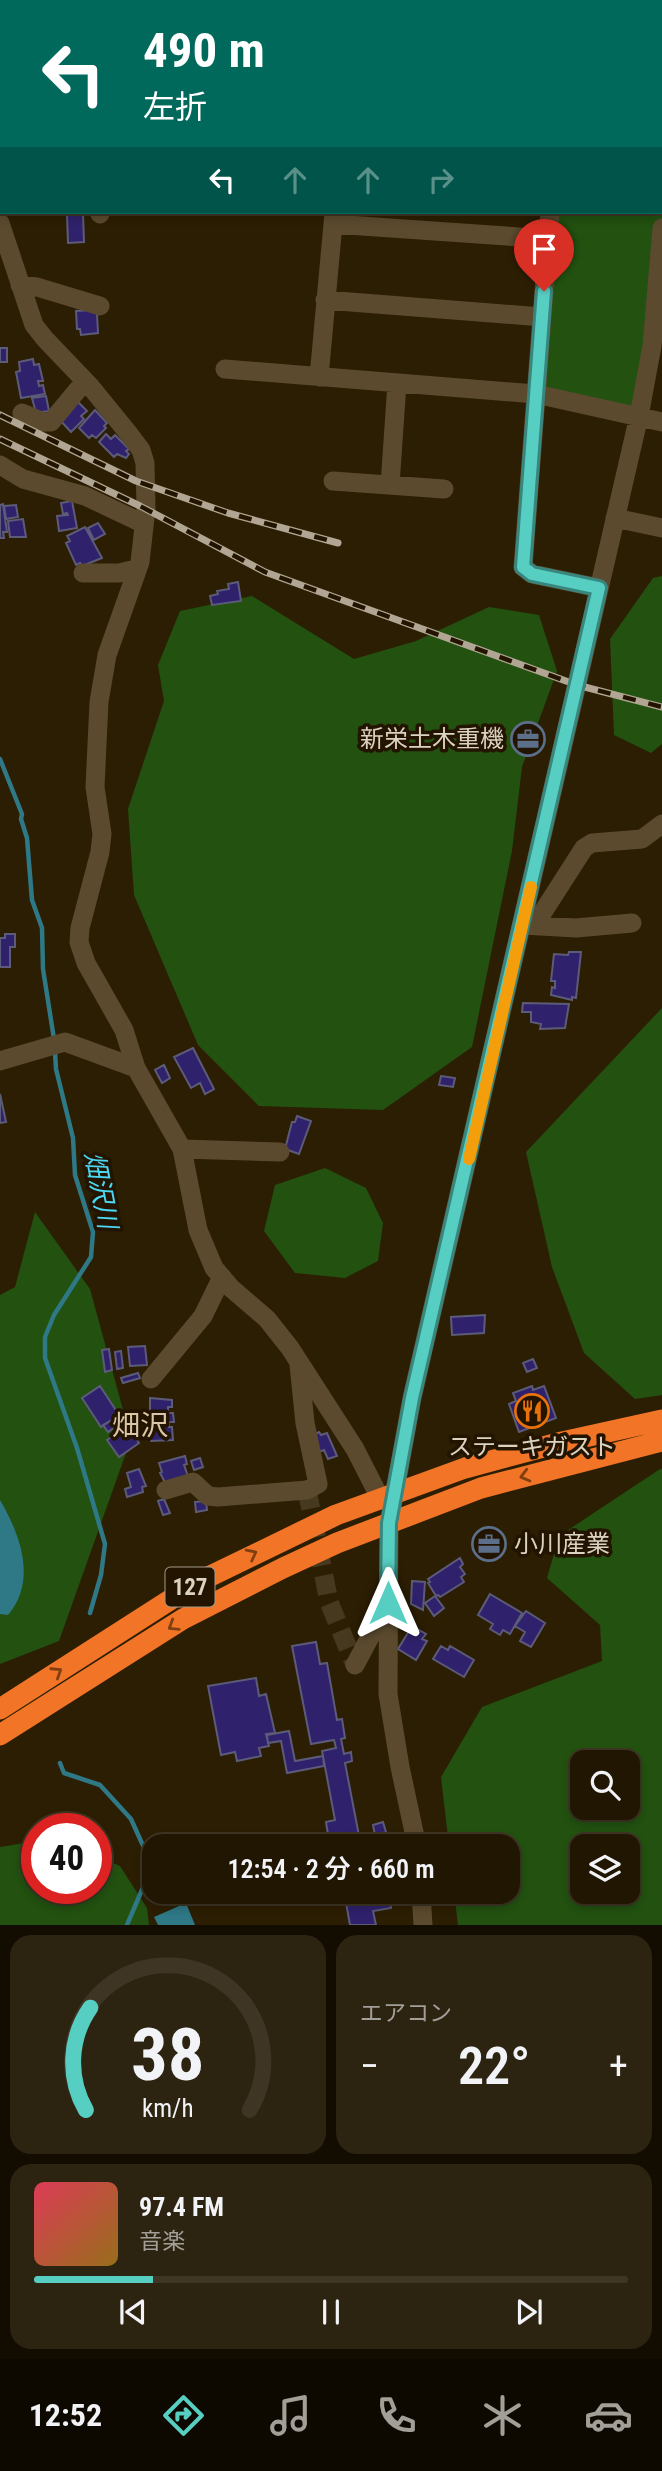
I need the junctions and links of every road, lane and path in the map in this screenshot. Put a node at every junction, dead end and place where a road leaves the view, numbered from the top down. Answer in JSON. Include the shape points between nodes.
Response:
{"nodes":[{"id":1,"x":550,"y":214,"type":"edge"},
{"id":2,"x":334,"y":218,"type":"edge"},
{"id":3,"x":0,"y":223,"type":"edge"},
{"id":4,"x":662,"y":228,"type":"edge"},
{"id":5,"x":548,"y":239,"type":"junction"},
{"id":6,"x":661,"y":256,"type":"edge"},
{"id":7,"x":12,"y":278,"type":"edge"},
{"id":8,"x":325,"y":300,"type":"junction"},
{"id":9,"x":100,"y":306,"type":"dead end"},
{"id":10,"x":542,"y":317,"type":"junction"},
{"id":11,"x":225,"y":369,"type":"dead end"},
{"id":12,"x":319,"y":377,"type":"junction"},
{"id":13,"x":85,"y":381,"type":"junction"},
{"id":14,"x":397,"y":383,"type":"junction"},
{"id":15,"x":536,"y":394,"type":"junction"},
{"id":16,"x":22,"y":414,"type":"dead end"},
{"id":17,"x":639,"y":416,"type":"junction"},
{"id":18,"x":662,"y":422,"type":"edge"},
{"id":19,"x":0,"y":465,"type":"edge"},
{"id":20,"x":333,"y":481,"type":"dead end"},
{"id":21,"x":390,"y":485,"type":"junction"},
{"id":22,"x":444,"y":489,"type":"dead end"},
{"id":23,"x":615,"y":518,"type":"junction"},
{"id":24,"x":144,"y":524,"type":"junction"},
{"id":25,"x":662,"y":528,"type":"edge"},
{"id":26,"x":136,"y":569,"type":"junction"},
{"id":27,"x":83,"y":573,"type":"dead end"},
{"id":28,"x":599,"y":588,"type":"junction"},
{"id":29,"x":662,"y":824,"type":"edge"},
{"id":30,"x":523,"y":922,"type":"junction"},
{"id":31,"x":632,"y":923,"type":"dead end"},
{"id":32,"x":0,"y":1061,"type":"edge"},
{"id":33,"x":136,"y":1069,"type":"junction"},
{"id":34,"x":182,"y":1149,"type":"junction"},
{"id":35,"x":280,"y":1152,"type":"dead end"},
{"id":36,"x":222,"y":1277,"type":"junction"},
{"id":37,"x":298,"y":1360,"type":"junction"},
{"id":38,"x":151,"y":1379,"type":"dead end"},
{"id":39,"x":662,"y":1420,"type":"edge"},
{"id":40,"x":662,"y":1441,"type":"edge"},
{"id":41,"x":166,"y":1490,"type":"dead end"},
{"id":42,"x":387,"y":1497,"type":"junction"},
{"id":43,"x":389,"y":1523,"type":"junction"},
{"id":44,"x":388,"y":1603,"type":"junction"},
{"id":45,"x":355,"y":1665,"type":"dead end"},
{"id":46,"x":0,"y":1709,"type":"edge"},
{"id":47,"x":0,"y":1735,"type":"edge"},
{"id":48,"x":414,"y":1834,"type":"edge"},
{"id":49,"x":422,"y":1904,"type":"edge"},
{"id":50,"x":423,"y":1925,"type":"edge"}],
"edges":[{"from":1,"to":5,"type":"street"},
{"from":2,"to":5,"type":"street"},
{"from":2,"to":8,"type":"street"},
{"from":3,"to":7,"type":"street"},
{"from":4,"to":6,"type":"street"},
{"from":5,"to":10,"type":"street"},
{"from":6,"to":17,"type":"street"},
{"from":7,"to":9,"type":"street"},
{"from":7,"to":13,"type":"street","via":[[34,325]]},
{"from":8,"to":10,"type":"street"},
{"from":8,"to":12,"type":"street"},
{"from":10,"to":15,"type":"street"},
{"from":11,"to":12,"type":"street"},
{"from":12,"to":14,"type":"street"},
{"from":13,"to":16,"type":"street","via":[[51,422]]},
{"from":13,"to":24,"type":"street","via":[[141,450],[146,484]]},
{"from":14,"to":15,"type":"street"},
{"from":14,"to":21,"type":"street"},
{"from":15,"to":17,"type":"street"},
{"from":15,"to":28,"type":"street","via":[[523,567],[532,574]]},
{"from":17,"to":18,"type":"street"},
{"from":17,"to":23,"type":"street"},
{"from":19,"to":24,"type":"street","via":[[23,479],[85,496]]},
{"from":20,"to":21,"type":"street"},
{"from":21,"to":22,"type":"street"},
{"from":23,"to":25,"type":"street"},
{"from":23,"to":28,"type":"street"},
{"from":24,"to":26,"type":"street"},
{"from":26,"to":27,"type":"street"},
{"from":26,"to":33,"type":"street","via":[[107,654],[99,702],[94,787],[102,834],[79,942],[124,1030]]},
{"from":28,"to":30,"type":"street"},
{"from":29,"to":30,"type":"street","via":[[642,839],[592,843],[584,848],[541,915]]},
{"from":30,"to":31,"type":"street","via":[[576,928]]},
{"from":30,"to":42,"type":"street"},
{"from":32,"to":33,"type":"street","via":[[65,1042]]},
{"from":33,"to":34,"type":"street"},
{"from":34,"to":35,"type":"street"},
{"from":34,"to":36,"type":"street","via":[[198,1230]]},
{"from":36,"to":37,"type":"street","via":[[267,1319]]},
{"from":36,"to":38,"type":"street","via":[[204,1316]]},
{"from":37,"to":41,"type":"street","via":[[318,1484],[307,1490],[218,1497],[208,1496],[193,1482]]},
{"from":37,"to":42,"type":"street"},
{"from":39,"to":42,"type":"highway","number":"127","via":[[489,1461]]},
{"from":40,"to":43,"type":"highway","number":"127","one_way":true,"via":[[481,1488]]},
{"from":42,"to":43,"type":"street"},
{"from":46,"to":42,"type":"highway","number":"127","one_way":true,"via":[[198,1582],[336,1514]]},
{"from":43,"to":44,"type":"street"},
{"from":43,"to":47,"type":"highway","number":"127","one_way":true,"via":[[282,1568],[183,1619]]},
{"from":44,"to":45,"type":"street"},
{"from":44,"to":48,"type":"street","via":[[388,1694]]},
{"from":49,"to":50,"type":"street"}]}
